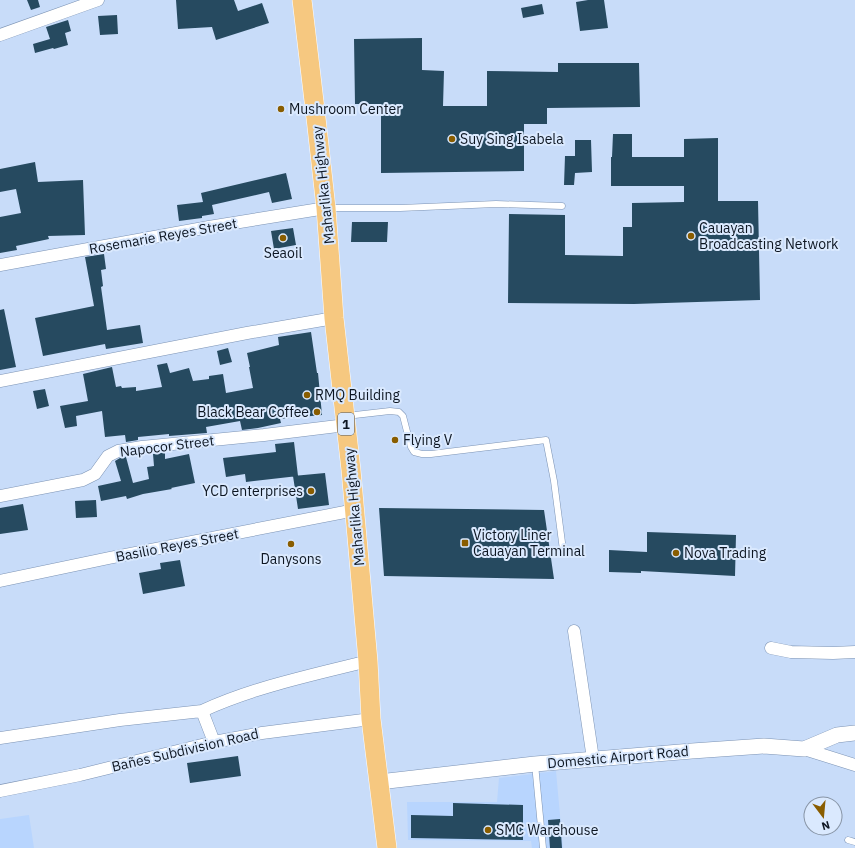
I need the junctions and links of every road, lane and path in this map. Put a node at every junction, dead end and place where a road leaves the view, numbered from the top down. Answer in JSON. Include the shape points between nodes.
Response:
{"nodes":[{"id":1,"x":98,"y":0,"type":"edge"},
{"id":2,"x":302,"y":0,"type":"edge"},
{"id":3,"x":0,"y":35,"type":"edge"},
{"id":4,"x":562,"y":206,"type":"dead end"},
{"id":5,"x":326,"y":208,"type":"junction"},
{"id":6,"x":0,"y":265,"type":"edge"},
{"id":7,"x":334,"y":318,"type":"junction"},
{"id":8,"x":0,"y":381,"type":"edge"},
{"id":9,"x":345,"y":421,"type":"junction"},
{"id":10,"x":0,"y":496,"type":"edge"},
{"id":11,"x":355,"y":510,"type":"junction"},
{"id":12,"x":563,"y":550,"type":"dead end"},
{"id":13,"x":0,"y":581,"type":"edge"},
{"id":14,"x":574,"y":631,"type":"dead end"},
{"id":15,"x":771,"y":648,"type":"dead end"},
{"id":16,"x":855,"y":652,"type":"edge"},
{"id":17,"x":368,"y":662,"type":"junction"},
{"id":18,"x":202,"y":711,"type":"junction"},
{"id":19,"x":371,"y":719,"type":"junction"},
{"id":20,"x":855,"y":733,"type":"edge"},
{"id":21,"x":0,"y":738,"type":"edge"},
{"id":22,"x":214,"y":742,"type":"junction"},
{"id":23,"x":804,"y":749,"type":"junction"},
{"id":24,"x":593,"y":759,"type":"junction"},
{"id":25,"x":535,"y":764,"type":"junction"},
{"id":26,"x":855,"y":765,"type":"edge"},
{"id":27,"x":379,"y":782,"type":"junction"},
{"id":28,"x":0,"y":790,"type":"edge"},
{"id":29,"x":848,"y":840,"type":"dead end"},
{"id":30,"x":855,"y":842,"type":"edge"},
{"id":31,"x":387,"y":848,"type":"edge"},
{"id":32,"x":543,"y":848,"type":"edge"}],
"edges":[{"from":1,"to":3,"type":"street"},
{"from":2,"to":5,"type":"highway","name":"Maharlika Highway","number":"1"},
{"from":4,"to":5,"type":"lane","via":[[496,204]]},
{"from":5,"to":6,"type":"street","name":"Rosemarie Reyes Street"},
{"from":5,"to":7,"type":"highway","name":"Maharlika Highway","number":"1"},
{"from":7,"to":8,"type":"street"},
{"from":7,"to":9,"type":"highway","name":"Maharlika Highway","number":"1"},
{"from":9,"to":10,"type":"street","name":"Napocor Street","via":[[256,436],[118,451],[108,456],[95,474],[83,480]]},
{"from":9,"to":11,"type":"highway","name":"Maharlika Highway","number":"1"},
{"from":9,"to":12,"type":"lane","via":[[399,412],[403,416],[414,452],[422,454],[546,440]]},
{"from":11,"to":13,"type":"street","name":"Basilio Reyes Street"},
{"from":11,"to":17,"type":"highway","name":"Maharlika Highway","number":"1"},
{"from":14,"to":24,"type":"street"},
{"from":15,"to":16,"type":"street","via":[[791,652]]},
{"from":17,"to":18,"type":"street","via":[[304,677],[223,701]]},
{"from":17,"to":19,"type":"highway","name":"Maharlika Highway","number":"1"},
{"from":18,"to":21,"type":"street"},
{"from":18,"to":22,"type":"street"},
{"from":19,"to":22,"type":"street","name":"Bañes Subdivision Road"},
{"from":19,"to":27,"type":"highway","name":"Maharlika Highway","number":"1"},
{"from":20,"to":23,"type":"street","via":[[837,735]]},
{"from":22,"to":28,"type":"street","name":"Bañes Subdivision Road"},
{"from":23,"to":24,"type":"street","name":"Domestic Airport Road","via":[[764,746]]},
{"from":23,"to":26,"type":"street","name":"Domestic Airport Road"},
{"from":24,"to":25,"type":"street","name":"Domestic Airport Road"},
{"from":25,"to":27,"type":"street","name":"Domestic Airport Road"},
{"from":25,"to":32,"type":"lane"},
{"from":27,"to":31,"type":"highway","name":"Maharlika Highway","number":"1"},
{"from":29,"to":30,"type":"lane"}]}
